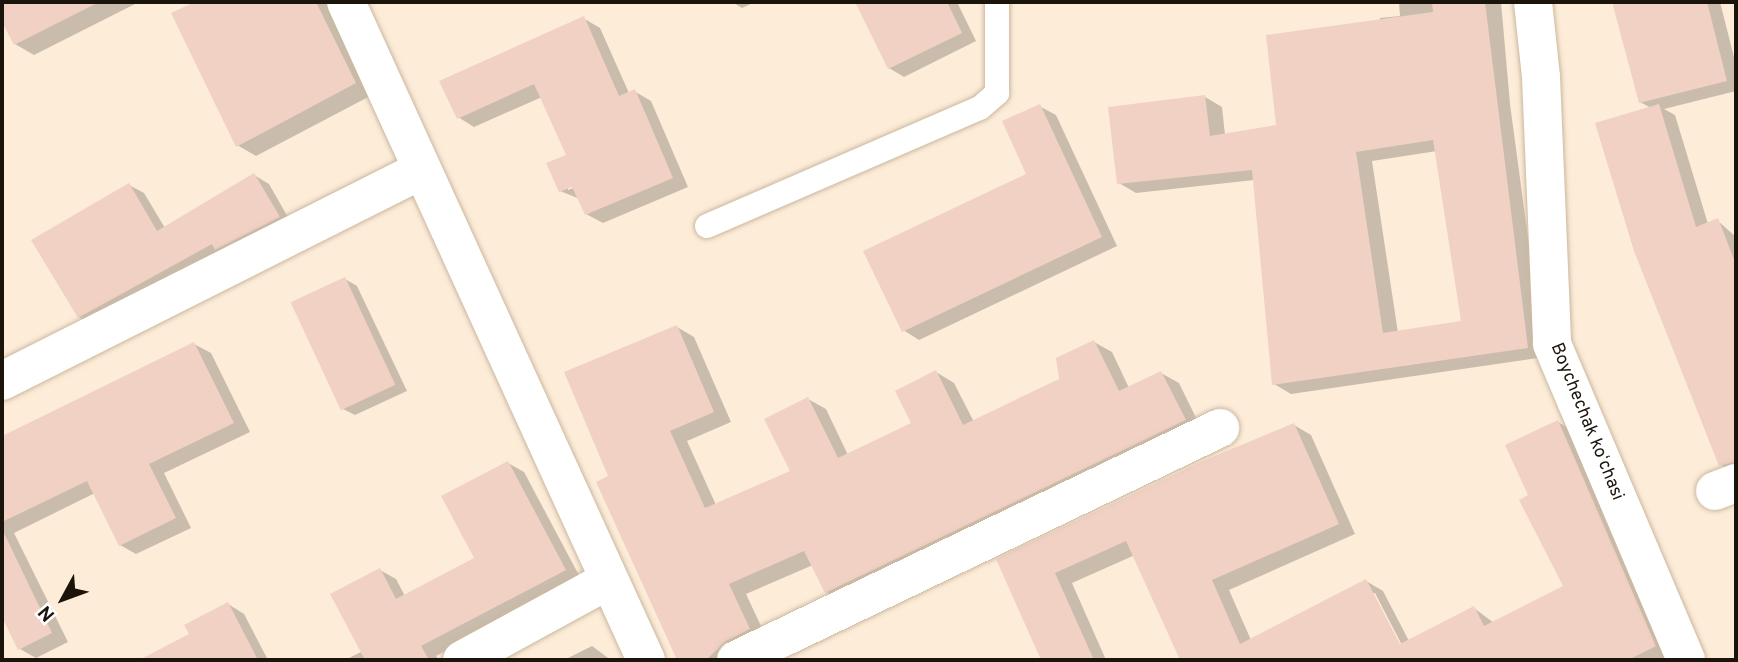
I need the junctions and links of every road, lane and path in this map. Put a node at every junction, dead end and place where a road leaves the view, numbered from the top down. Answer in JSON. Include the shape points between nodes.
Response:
{"nodes":[{"id":1,"x":346,"y":2,"type":"edge"},
{"id":2,"x":997,"y":2,"type":"edge"},
{"id":3,"x":1533,"y":2,"type":"edge"},
{"id":4,"x":422,"y":170,"type":"junction"},
{"id":5,"x":707,"y":226,"type":"dead end"},
{"id":6,"x":2,"y":381,"type":"edge"},
{"id":7,"x":1220,"y":428,"type":"dead end"},
{"id":8,"x":607,"y":581,"type":"junction"},
{"id":9,"x":1682,"y":659,"type":"edge"},
{"id":10,"x":462,"y":660,"type":"edge"},
{"id":11,"x":646,"y":660,"type":"edge"},
{"id":12,"x":736,"y":660,"type":"edge"}],
"edges":[{"from":1,"to":4,"type":"street"},
{"from":2,"to":5,"type":"lane","via":[[997,93],[980,108]]},
{"from":3,"to":9,"type":"street","name":"Boychechak koʻchasi","via":[[1541,77],[1552,344]]},
{"from":4,"to":6,"type":"street"},
{"from":4,"to":8,"type":"street"},
{"from":7,"to":12,"type":"street"},
{"from":8,"to":10,"type":"street"},
{"from":8,"to":11,"type":"street"}]}
